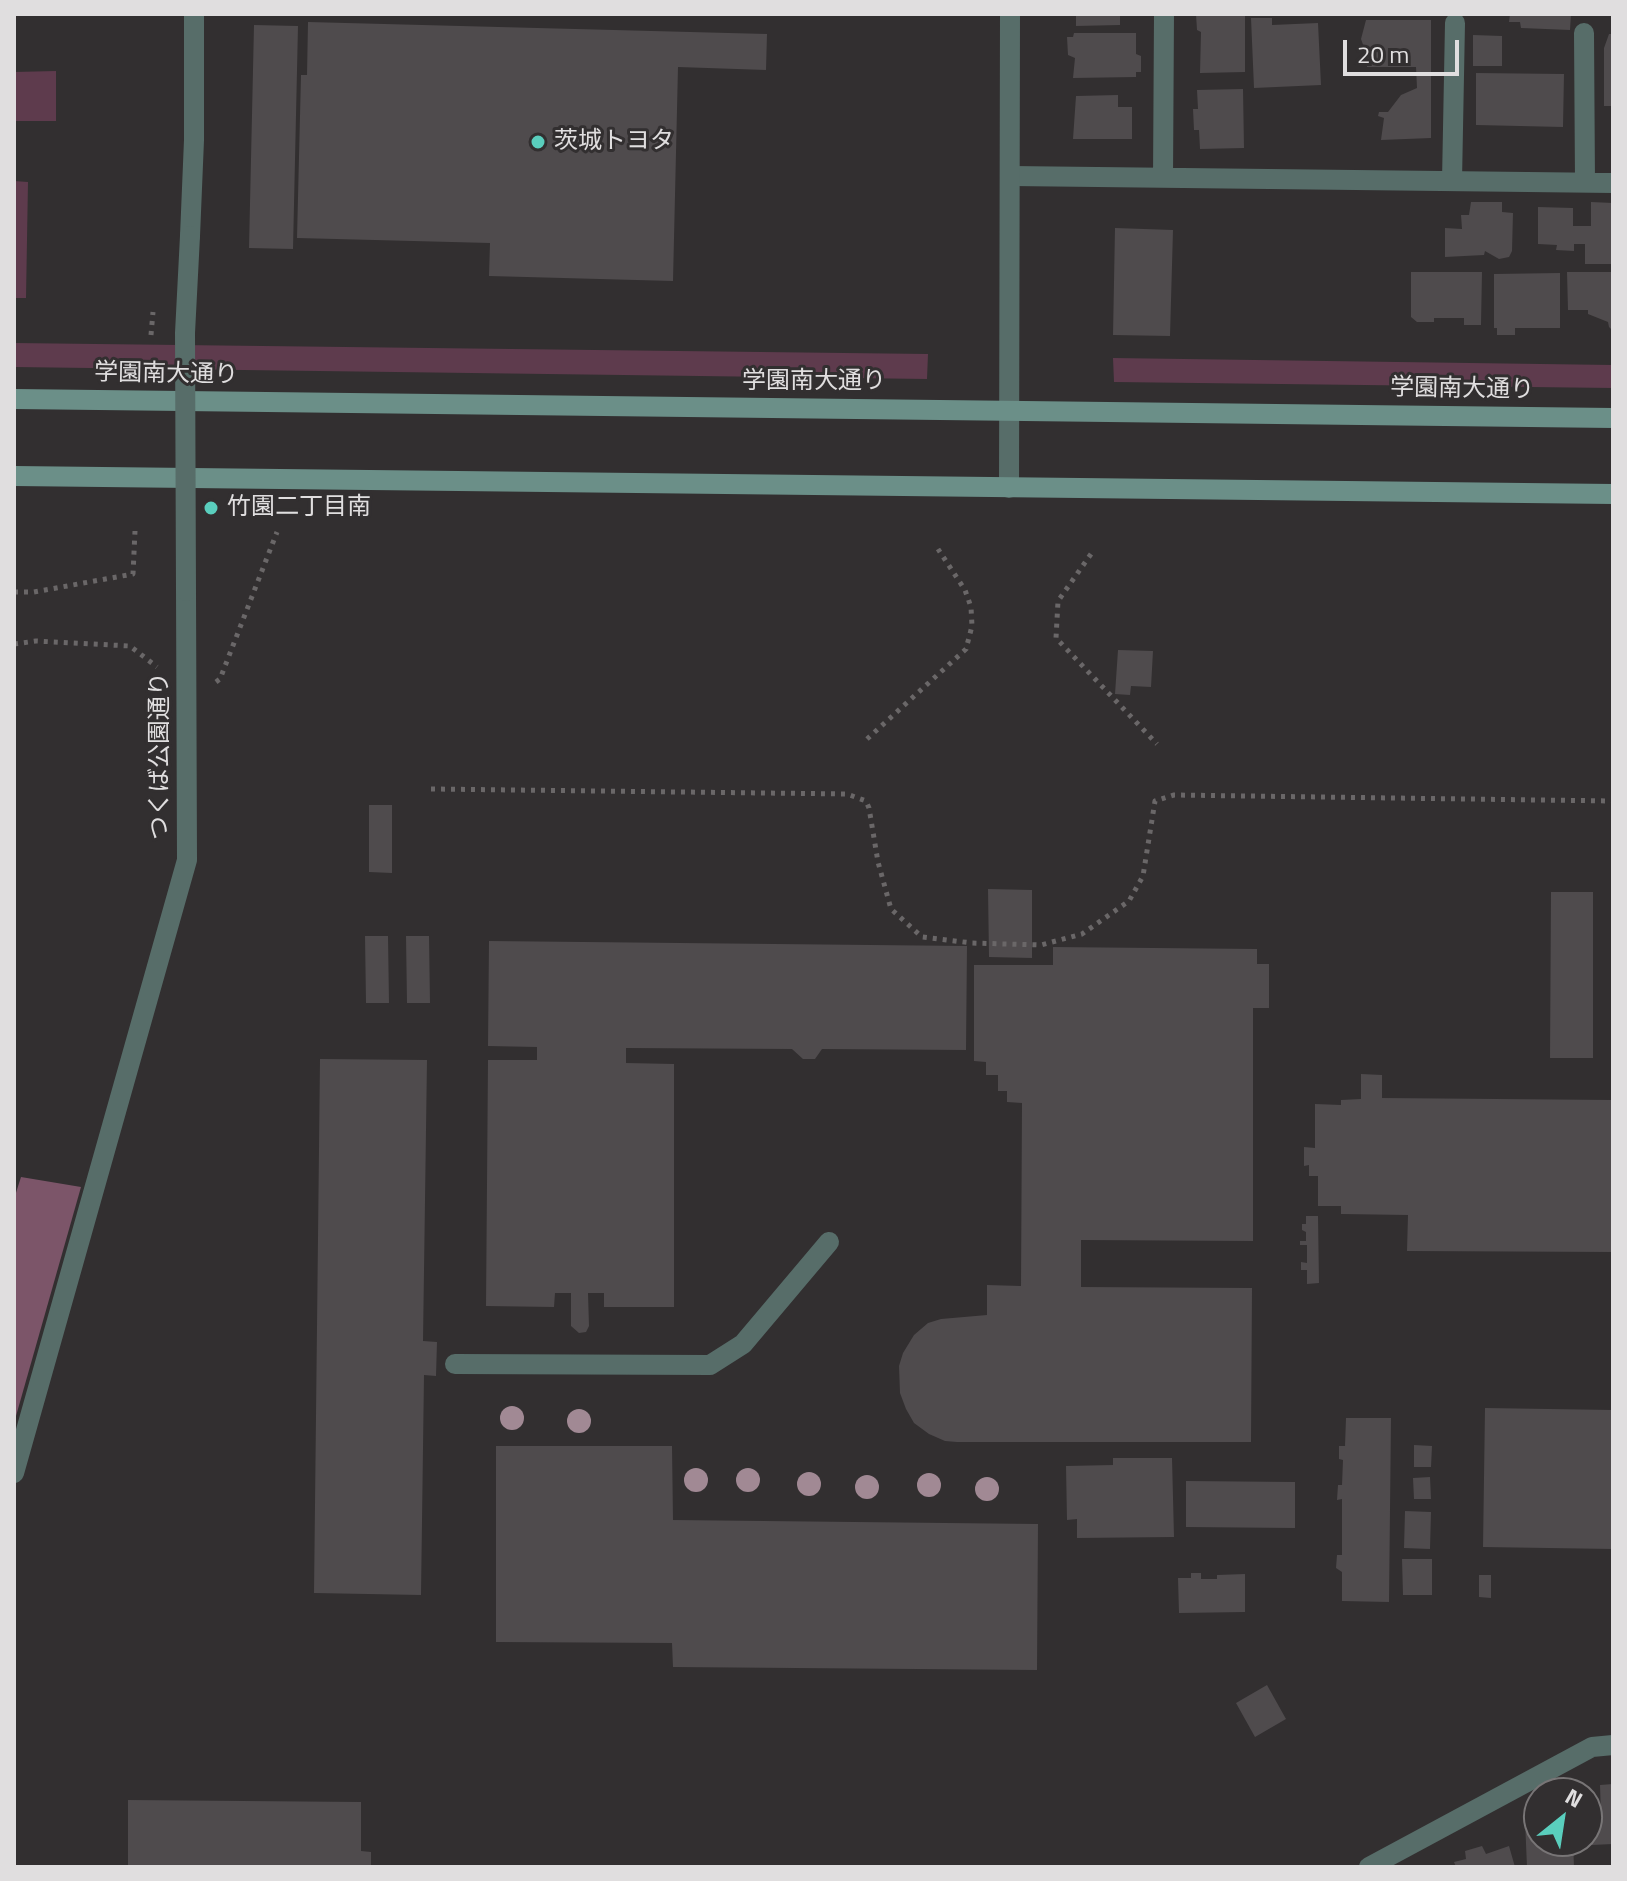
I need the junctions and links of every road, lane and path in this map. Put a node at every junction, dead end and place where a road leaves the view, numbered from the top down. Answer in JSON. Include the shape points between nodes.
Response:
{"nodes":[{"id":1,"x":194,"y":14,"type":"edge"},
{"id":2,"x":1010,"y":14,"type":"edge"},
{"id":3,"x":1164,"y":14,"type":"edge"},
{"id":4,"x":1455,"y":23,"type":"dead end"},
{"id":5,"x":1584,"y":33,"type":"dead end"},
{"id":6,"x":1011,"y":176,"type":"junction"},
{"id":7,"x":1163,"y":178,"type":"junction"},
{"id":8,"x":1452,"y":181,"type":"junction"},
{"id":9,"x":1585,"y":182,"type":"junction"},
{"id":10,"x":1613,"y":183,"type":"edge"},
{"id":11,"x":14,"y":399,"type":"edge"},
{"id":12,"x":1011,"y":409,"type":"junction"},
{"id":13,"x":1613,"y":418,"type":"edge"},
{"id":14,"x":14,"y":476,"type":"edge"},
{"id":15,"x":1009,"y":488,"type":"junction"},
{"id":16,"x":1613,"y":494,"type":"edge"},
{"id":17,"x":135,"y":531,"type":"dead end"},
{"id":18,"x":277,"y":532,"type":"dead end"},
{"id":19,"x":938,"y":549,"type":"dead end"},
{"id":20,"x":1091,"y":554,"type":"dead end"},
{"id":21,"x":14,"y":592,"type":"edge"},
{"id":22,"x":14,"y":644,"type":"edge"},
{"id":23,"x":186,"y":689,"type":"junction"},
{"id":24,"x":186,"y":716,"type":"junction"},
{"id":25,"x":867,"y":739,"type":"dead end"},
{"id":26,"x":1157,"y":744,"type":"dead end"},
{"id":27,"x":431,"y":789,"type":"dead end"},
{"id":28,"x":1613,"y":801,"type":"edge"},
{"id":29,"x":829,"y":1242,"type":"dead end"},
{"id":30,"x":455,"y":1364,"type":"dead end"},
{"id":31,"x":14,"y":1473,"type":"edge"},
{"id":32,"x":1613,"y":1745,"type":"edge"},
{"id":33,"x":1369,"y":1867,"type":"edge"}],
"edges":[{"from":1,"to":23,"type":"street","name":"つくば公園通り","bridge":true,"via":[[185,333]]},
{"from":2,"to":6,"type":"street"},
{"from":3,"to":7,"type":"street"},
{"from":4,"to":8,"type":"street"},
{"from":5,"to":9,"type":"street"},
{"from":6,"to":7,"type":"street"},
{"from":6,"to":12,"type":"street"},
{"from":7,"to":8,"type":"street"},
{"from":8,"to":9,"type":"street"},
{"from":9,"to":10,"type":"street"},
{"from":11,"to":12,"type":"main road","name":"学園南大通り"},
{"from":12,"to":13,"type":"main road","name":"学園南大通り"},
{"from":12,"to":15,"type":"street"},
{"from":14,"to":15,"type":"main road"},
{"from":15,"to":16,"type":"main road"},
{"from":17,"to":21,"type":"path","via":[[133,574]]},
{"from":18,"to":24,"type":"path","via":[[220,679]]},
{"from":19,"to":25,"type":"path","via":[[971,607],[966,649]]},
{"from":20,"to":26,"type":"path","via":[[1058,601],[1056,638]]},
{"from":22,"to":23,"type":"path","via":[[130,646]]},
{"from":23,"to":24,"type":"street","name":"つくば公園通り"},
{"from":24,"to":31,"type":"street","name":"つくば公園通り","via":[[187,860]]},
{"from":27,"to":28,"type":"path","via":[[847,794],[866,801],[869,808],[891,909],[922,937],[1041,945],[1082,934],[1129,901],[1143,876],[1155,801],[1174,795]]},
{"from":29,"to":30,"type":"street","via":[[743,1344],[710,1365]]},
{"from":32,"to":33,"type":"street","via":[[1592,1747]]}]}
